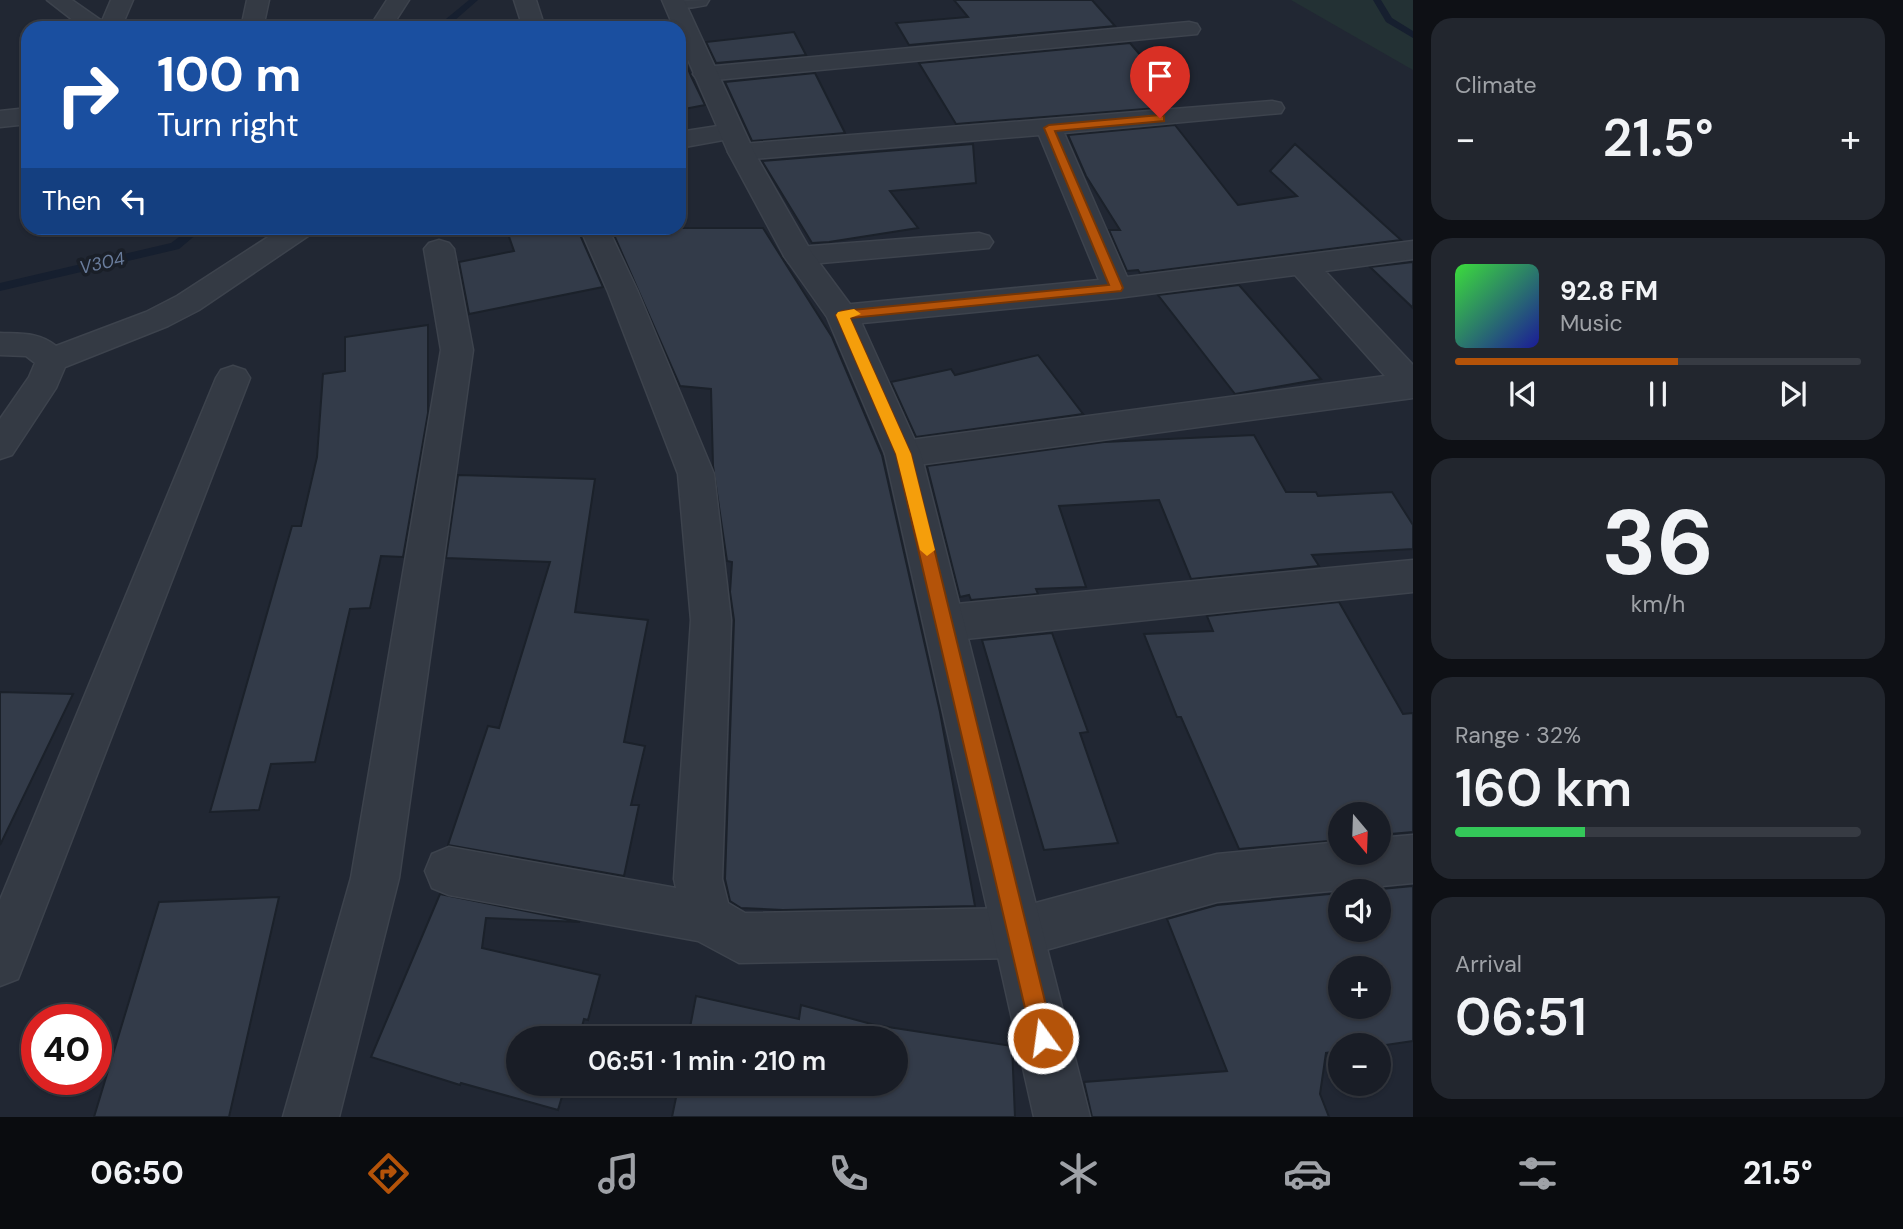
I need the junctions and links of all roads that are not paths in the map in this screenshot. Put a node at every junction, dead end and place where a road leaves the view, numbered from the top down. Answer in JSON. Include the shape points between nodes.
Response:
{"nodes":[{"id":1,"x":58,"y":0,"type":"edge"},
{"id":2,"x":122,"y":0,"type":"edge"},
{"id":3,"x":258,"y":0,"type":"edge"},
{"id":4,"x":398,"y":0,"type":"edge"},
{"id":5,"x":525,"y":0,"type":"edge"},
{"id":6,"x":682,"y":1,"type":"edge"},
{"id":7,"x":88,"y":21,"type":"edge"},
{"id":8,"x":113,"y":21,"type":"edge"},
{"id":9,"x":254,"y":21,"type":"edge"},
{"id":10,"x":384,"y":21,"type":"edge"},
{"id":11,"x":532,"y":21,"type":"edge"},
{"id":12,"x":1189,"y":29,"type":"dead end"},
{"id":13,"x":705,"y":74,"type":"junction"},
{"id":14,"x":1272,"y":108,"type":"dead end"},
{"id":15,"x":21,"y":117,"type":"edge"},
{"id":16,"x":0,"y":119,"type":"edge"},
{"id":17,"x":1049,"y":128,"type":"junction"},
{"id":18,"x":686,"y":140,"type":"edge"},
{"id":19,"x":736,"y":142,"type":"junction"},
{"id":20,"x":290,"y":235,"type":"edge"},
{"id":21,"x":597,"y":235,"type":"edge"},
{"id":22,"x":979,"y":242,"type":"dead end"},
{"id":23,"x":439,"y":249,"type":"dead end"},
{"id":24,"x":1413,"y":250,"type":"edge"},
{"id":25,"x":799,"y":256,"type":"junction"},
{"id":26,"x":1302,"y":264,"type":"junction"},
{"id":27,"x":1117,"y":288,"type":"junction"},
{"id":28,"x":842,"y":315,"type":"junction"},
{"id":29,"x":0,"y":344,"type":"edge"},
{"id":30,"x":52,"y":360,"type":"junction"},
{"id":31,"x":233,"y":377,"type":"dead end"},
{"id":32,"x":1412,"y":385,"type":"edge"},
{"id":33,"x":0,"y":446,"type":"edge"},
{"id":34,"x":903,"y":454,"type":"junction"},
{"id":35,"x":1413,"y":576,"type":"edge"},
{"id":36,"x":946,"y":623,"type":"junction"},
{"id":37,"x":1413,"y":859,"type":"edge"},
{"id":38,"x":449,"y":871,"type":"dead end"},
{"id":39,"x":707,"y":918,"type":"junction"},
{"id":40,"x":1017,"y":933,"type":"junction"},
{"id":41,"x":0,"y":961,"type":"edge"},
{"id":42,"x":311,"y":1117,"type":"edge"},
{"id":43,"x":1062,"y":1117,"type":"edge"}],
"edges":[{"from":1,"to":7,"type":"street"},
{"from":2,"to":8,"type":"street"},
{"from":3,"to":9,"type":"street"},
{"from":4,"to":10,"type":"street"},
{"from":5,"to":11,"type":"street"},
{"from":6,"to":13,"type":"street"},
{"from":12,"to":13,"type":"street"},
{"from":13,"to":19,"type":"street"},
{"from":14,"to":17,"type":"street"},
{"from":15,"to":16,"type":"street"},
{"from":17,"to":19,"type":"street"},
{"from":17,"to":27,"type":"street"},
{"from":18,"to":19,"type":"street"},
{"from":19,"to":25,"type":"street"},
{"from":20,"to":30,"type":"street","via":[[156,320]]},
{"from":21,"to":39,"type":"street","via":[[696,474],[711,620],[698,879]]},
{"from":22,"to":25,"type":"street"},
{"from":23,"to":42,"type":"street","via":[[457,350],[375,878]]},
{"from":24,"to":26,"type":"street"},
{"from":25,"to":28,"type":"street"},
{"from":26,"to":27,"type":"street"},
{"from":26,"to":32,"type":"street"},
{"from":27,"to":28,"type":"street"},
{"from":28,"to":34,"type":"street"},
{"from":29,"to":30,"type":"street","via":[[34,345]]},
{"from":30,"to":33,"type":"street","via":[[44,380]]},
{"from":31,"to":41,"type":"street"},
{"from":32,"to":34,"type":"street"},
{"from":34,"to":36,"type":"street"},
{"from":35,"to":36,"type":"street"},
{"from":36,"to":40,"type":"street"},
{"from":37,"to":40,"type":"street","via":[[1217,877]]},
{"from":38,"to":39,"type":"street"},
{"from":39,"to":40,"type":"street","via":[[739,938]]},
{"from":40,"to":43,"type":"street"}]}
